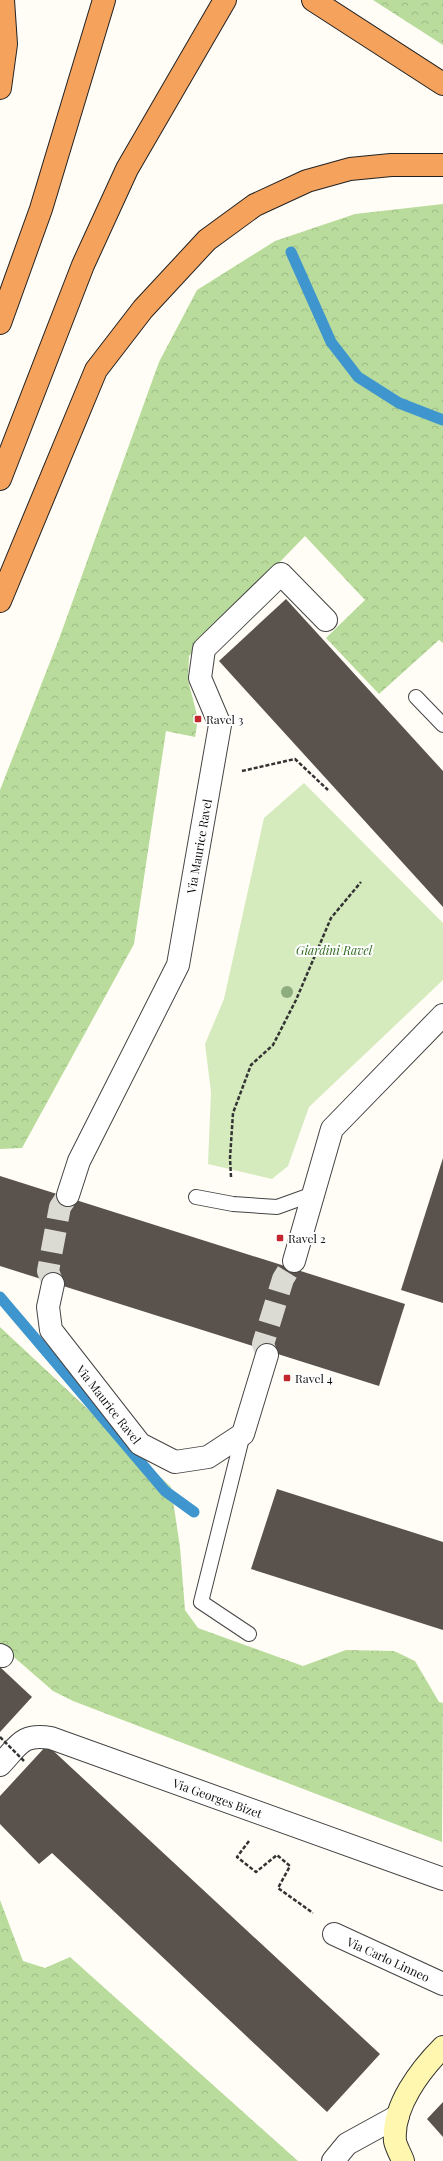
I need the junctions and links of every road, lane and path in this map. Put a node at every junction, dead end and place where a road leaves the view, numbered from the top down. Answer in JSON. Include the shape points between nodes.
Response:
{"nodes":[{"id":1,"x":3,"y":0,"type":"edge"},
{"id":2,"x":104,"y":0,"type":"edge"},
{"id":3,"x":225,"y":0,"type":"edge"},
{"id":4,"x":313,"y":0,"type":"edge"},
{"id":5,"x":443,"y":84,"type":"edge"},
{"id":6,"x":0,"y":88,"type":"edge"},
{"id":7,"x":443,"y":165,"type":"edge"},
{"id":8,"x":0,"y":323,"type":"edge"},
{"id":9,"x":0,"y":480,"type":"edge"},
{"id":10,"x":0,"y":601,"type":"edge"},
{"id":11,"x":326,"y":620,"type":"dead end"},
{"id":12,"x":416,"y":697,"type":"dead end"},
{"id":13,"x":443,"y":725,"type":"edge"},
{"id":14,"x":211,"y":779,"type":"junction"},
{"id":15,"x":328,"y":790,"type":"dead end"},
{"id":16,"x":361,"y":882,"type":"dead end"},
{"id":17,"x":443,"y":1015,"type":"edge"},
{"id":18,"x":313,"y":1194,"type":"junction"},
{"id":19,"x":68,"y":1195,"type":"tunnel mouth"},
{"id":20,"x":196,"y":1198,"type":"dead end"},
{"id":21,"x":233,"y":1204,"type":"junction"},
{"id":22,"x":294,"y":1261,"type":"tunnel mouth"},
{"id":23,"x":53,"y":1284,"type":"tunnel mouth"},
{"id":24,"x":267,"y":1355,"type":"tunnel mouth"},
{"id":25,"x":243,"y":1434,"type":"junction"},
{"id":26,"x":249,"y":1634,"type":"dead end"},
{"id":27,"x":0,"y":1737,"type":"edge"},
{"id":28,"x":24,"y":1761,"type":"dead end"},
{"id":29,"x":0,"y":1765,"type":"edge"},
{"id":30,"x":244,"y":1835,"type":"dead end"},
{"id":31,"x":443,"y":1879,"type":"edge"},
{"id":32,"x":319,"y":1917,"type":"dead end"},
{"id":33,"x":334,"y":1934,"type":"dead end"},
{"id":34,"x":443,"y":1984,"type":"edge"},
{"id":35,"x":443,"y":2047,"type":"edge"},
{"id":36,"x":398,"y":2116,"type":"junction"},
{"id":37,"x":333,"y":2161,"type":"edge"},
{"id":38,"x":403,"y":2161,"type":"edge"}],
"edges":[{"from":1,"to":6,"type":"highway","via":[[6,44]]},
{"from":2,"to":8,"type":"highway","via":[[41,209]]},
{"from":3,"to":9,"type":"highway","via":[[127,170],[83,265]]},
{"from":4,"to":5,"type":"highway"},
{"from":7,"to":10,"type":"highway","via":[[391,165],[350,169],[307,181],[255,205],[207,240],[144,309],[96,370]]},
{"from":11,"to":14,"type":"street","name":"Via Maurice Ravel","via":[[281,574],[204,649],[200,678],[220,725]]},
{"from":12,"to":13,"type":"lane"},
{"from":14,"to":15,"type":"path","via":[[295,759]]},
{"from":14,"to":19,"type":"street","name":"Via Maurice Ravel","via":[[178,965],[79,1161]]},
{"from":16,"to":21,"type":"path","via":[[331,918],[296,1000],[273,1045],[251,1065],[233,1113],[230,1158]]},
{"from":17,"to":18,"type":"street","via":[[332,1129]]},
{"from":18,"to":21,"type":"lane","via":[[277,1208]]},
{"from":18,"to":22,"type":"street"},
{"from":20,"to":21,"type":"lane"},
{"from":23,"to":25,"type":"street","name":"Via Maurice Ravel","via":[[48,1307],[51,1330],[140,1444],[175,1462],[208,1457]]},
{"from":24,"to":25,"type":"street"},
{"from":25,"to":26,"type":"lane","via":[[201,1602]]},
{"from":27,"to":28,"type":"path","bridge":true},
{"from":29,"to":31,"type":"street","name":"Via Georges Bizet","via":[[26,1738],[51,1738]]},
{"from":30,"to":32,"type":"path","via":[[249,1841],[237,1857],[256,1872],[277,1855],[290,1866],[278,1888]]},
{"from":33,"to":34,"type":"street","name":"Via Carlo Linneo"},
{"from":35,"to":36,"type":"street","via":[[420,2073]]},
{"from":36,"to":37,"type":"street","via":[[347,2144]]},
{"from":36,"to":38,"type":"street","via":[[395,2142]]}]}
